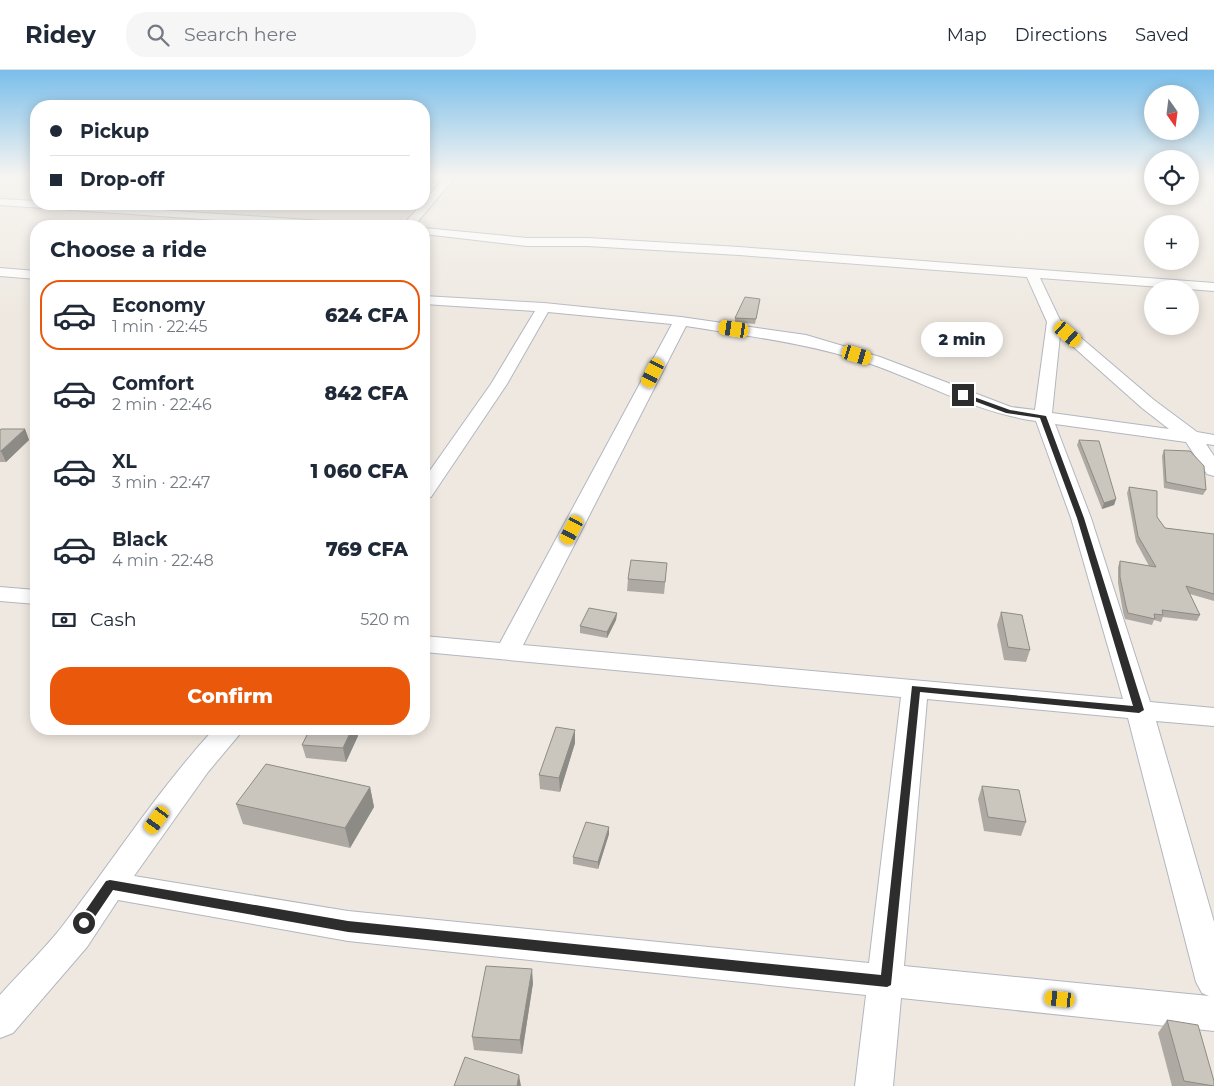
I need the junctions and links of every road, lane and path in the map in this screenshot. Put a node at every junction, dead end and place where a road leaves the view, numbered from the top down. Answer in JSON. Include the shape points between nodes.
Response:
{"nodes":[{"id":1,"x":430,"y":233,"type":"edge"},
{"id":2,"x":0,"y":272,"type":"edge"},
{"id":3,"x":30,"y":274,"type":"edge"},
{"id":4,"x":1032,"y":274,"type":"junction"},
{"id":5,"x":1214,"y":287,"type":"edge"},
{"id":6,"x":430,"y":300,"type":"edge"},
{"id":7,"x":544,"y":307,"type":"junction"},
{"id":8,"x":681,"y":321,"type":"junction"},
{"id":9,"x":1054,"y":322,"type":"junction"},
{"id":10,"x":1043,"y":416,"type":"junction"},
{"id":11,"x":1192,"y":437,"type":"junction"},
{"id":12,"x":1214,"y":440,"type":"edge"},
{"id":13,"x":1214,"y":470,"type":"edge"},
{"id":14,"x":430,"y":484,"type":"edge"},
{"id":15,"x":0,"y":594,"type":"edge"},
{"id":16,"x":30,"y":596,"type":"edge"},
{"id":17,"x":430,"y":644,"type":"edge"},
{"id":18,"x":508,"y":651,"type":"junction"},
{"id":19,"x":915,"y":688,"type":"junction"},
{"id":20,"x":1139,"y":710,"type":"junction"},
{"id":21,"x":1214,"y":717,"type":"edge"},
{"id":22,"x":225,"y":735,"type":"edge"},
{"id":23,"x":110,"y":884,"type":"junction"},
{"id":24,"x":887,"y":981,"type":"junction"},
{"id":25,"x":1214,"y":982,"type":"edge"},
{"id":26,"x":1214,"y":1014,"type":"edge"},
{"id":27,"x":0,"y":1022,"type":"edge"},
{"id":28,"x":874,"y":1086,"type":"edge"}],
"edges":[{"from":1,"to":4,"type":"street","via":[[527,242],[588,242],[739,251]]},
{"from":2,"to":3,"type":"street"},
{"from":4,"to":5,"type":"street"},
{"from":4,"to":9,"type":"street"},
{"from":6,"to":7,"type":"street"},
{"from":7,"to":8,"type":"street"},
{"from":7,"to":14,"type":"street","via":[[499,384]]},
{"from":8,"to":10,"type":"street","via":[[806,340],[874,360],[1008,412]]},
{"from":8,"to":18,"type":"street"},
{"from":9,"to":10,"type":"street"},
{"from":9,"to":11,"type":"street","via":[[1148,404]]},
{"from":10,"to":11,"type":"street"},
{"from":10,"to":20,"type":"street","via":[[1081,518]]},
{"from":11,"to":12,"type":"street"},
{"from":11,"to":13,"type":"street"},
{"from":15,"to":16,"type":"street"},
{"from":17,"to":18,"type":"street"},
{"from":18,"to":19,"type":"street"},
{"from":19,"to":20,"type":"street"},
{"from":19,"to":24,"type":"street"},
{"from":20,"to":21,"type":"street"},
{"from":20,"to":25,"type":"street"},
{"from":22,"to":23,"type":"street","via":[[198,765]]},
{"from":23,"to":24,"type":"street","via":[[348,926]]},
{"from":23,"to":27,"type":"street","via":[[75,936]]},
{"from":24,"to":26,"type":"street"},
{"from":24,"to":28,"type":"street"}]}
